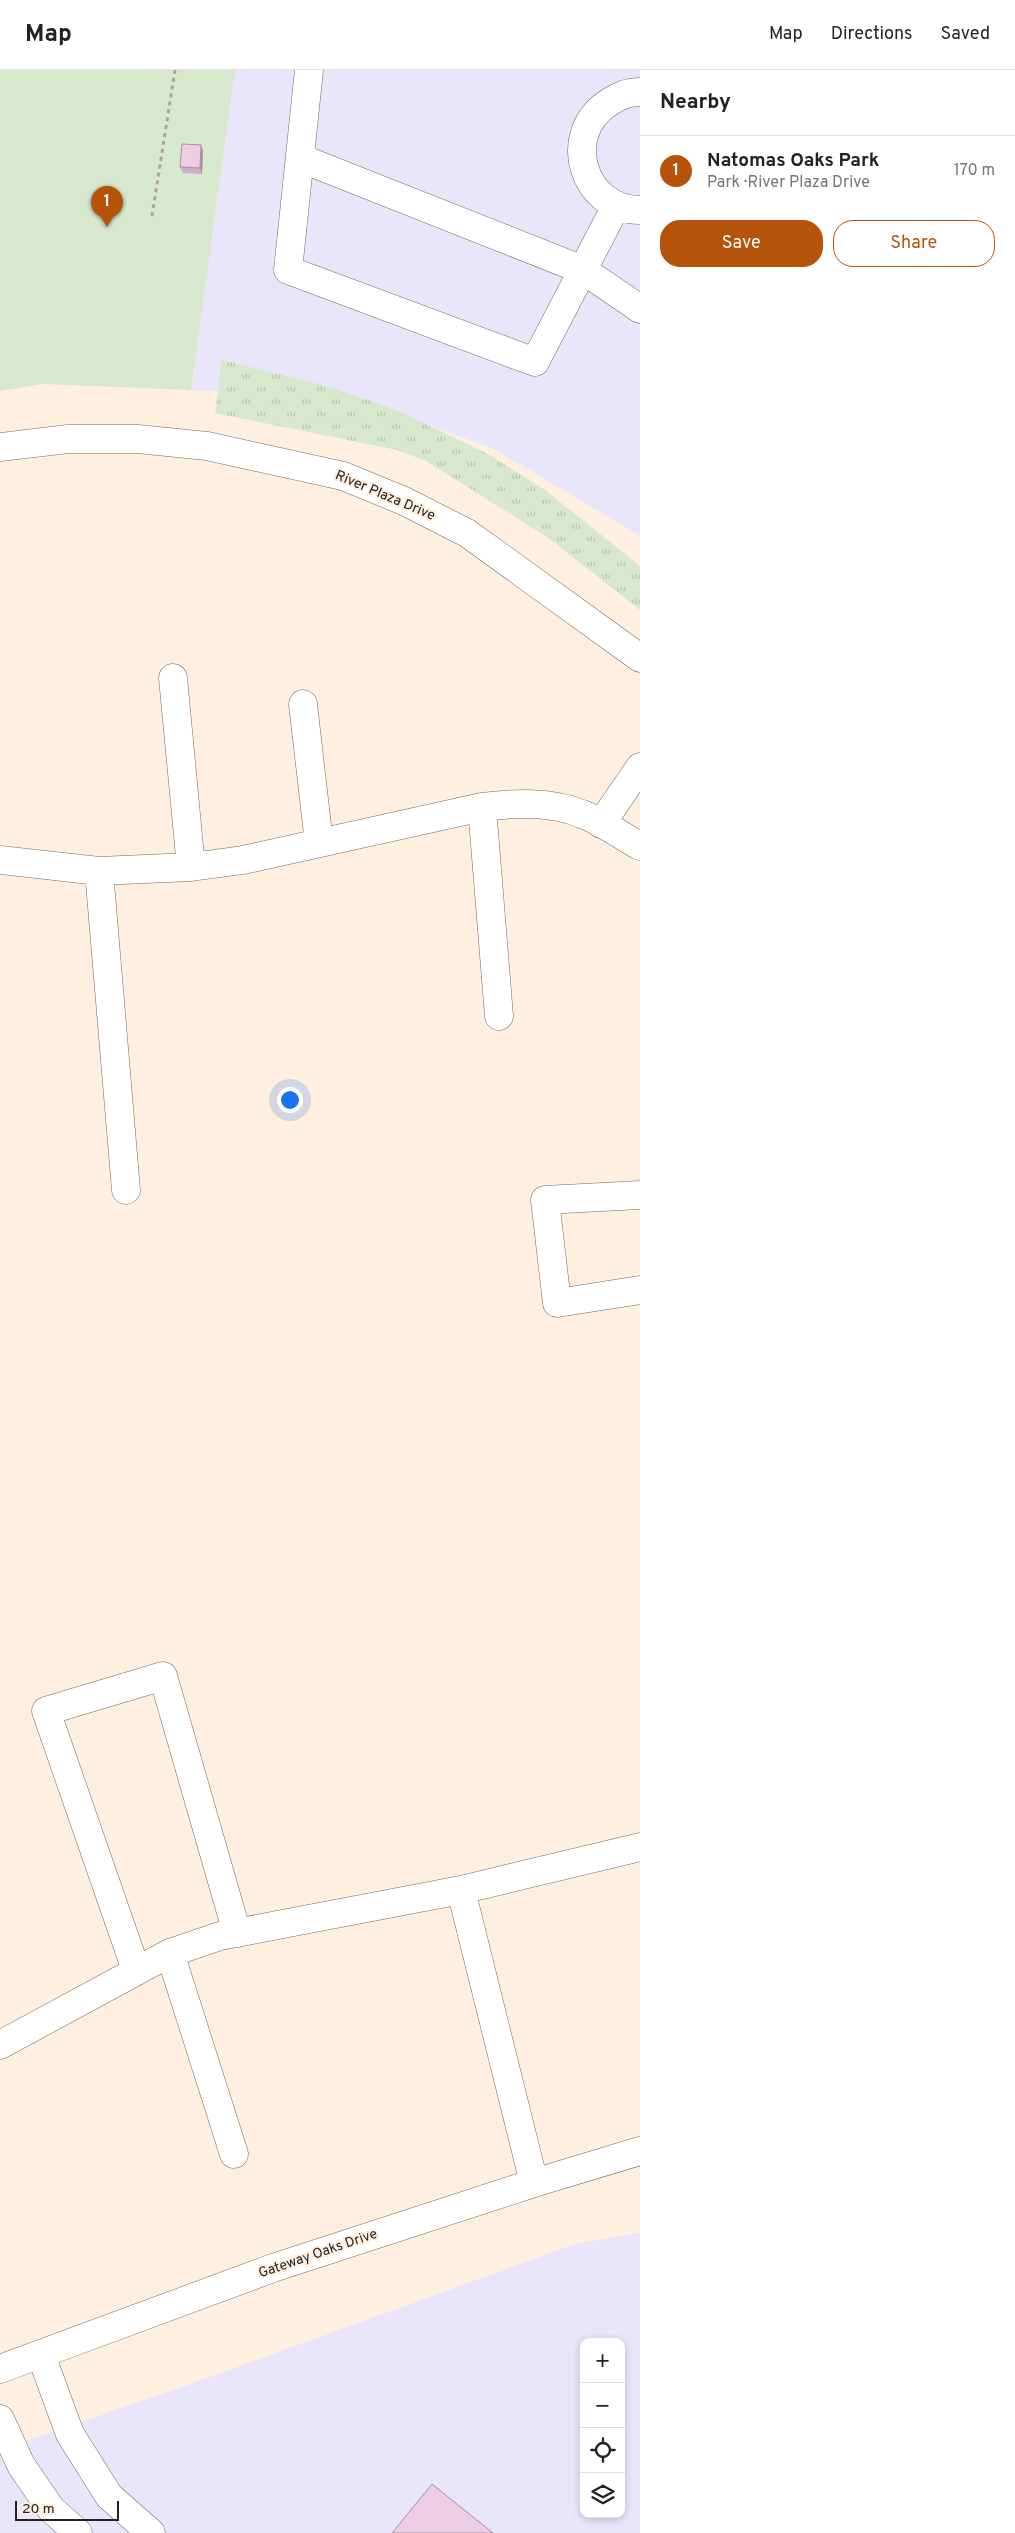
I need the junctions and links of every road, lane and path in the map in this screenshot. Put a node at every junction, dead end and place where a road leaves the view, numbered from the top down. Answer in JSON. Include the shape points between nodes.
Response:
{"nodes":[{"id":1,"x":176,"y":70,"type":"edge"},
{"id":2,"x":309,"y":70,"type":"edge"},
{"id":3,"x":640,"y":92,"type":"edge"},
{"id":4,"x":300,"y":158,"type":"junction"},
{"id":5,"x":628,"y":208,"type":"edge"},
{"id":6,"x":152,"y":216,"type":"dead end"},
{"id":7,"x":582,"y":270,"type":"junction"},
{"id":8,"x":640,"y":308,"type":"edge"},
{"id":9,"x":0,"y":447,"type":"edge"},
{"id":10,"x":640,"y":658,"type":"edge"},
{"id":11,"x":173,"y":678,"type":"dead end"},
{"id":12,"x":303,"y":704,"type":"dead end"},
{"id":13,"x":640,"y":767,"type":"edge"},
{"id":14,"x":482,"y":807,"type":"junction"},
{"id":15,"x":600,"y":824,"type":"junction"},
{"id":16,"x":320,"y":843,"type":"junction"},
{"id":17,"x":640,"y":846,"type":"edge"},
{"id":18,"x":0,"y":860,"type":"edge"},
{"id":19,"x":191,"y":867,"type":"junction"},
{"id":20,"x":99,"y":871,"type":"junction"},
{"id":21,"x":499,"y":1016,"type":"dead end"},
{"id":22,"x":126,"y":1190,"type":"dead end"},
{"id":23,"x":640,"y":1195,"type":"edge"},
{"id":24,"x":640,"y":1290,"type":"edge"},
{"id":25,"x":640,"y":1847,"type":"edge"},
{"id":26,"x":461,"y":1890,"type":"junction"},
{"id":27,"x":238,"y":1933,"type":"junction"},
{"id":28,"x":170,"y":1953,"type":"junction"},
{"id":29,"x":136,"y":1970,"type":"junction"},
{"id":30,"x":0,"y":2045,"type":"edge"},
{"id":31,"x":640,"y":2151,"type":"edge"},
{"id":32,"x":234,"y":2154,"type":"dead end"},
{"id":33,"x":534,"y":2183,"type":"junction"},
{"id":34,"x":41,"y":2355,"type":"junction"},
{"id":35,"x":0,"y":2369,"type":"edge"},
{"id":36,"x":0,"y":2419,"type":"edge"},
{"id":37,"x":78,"y":2533,"type":"edge"},
{"id":38,"x":151,"y":2533,"type":"edge"}],
"edges":[{"from":1,"to":6,"type":"path"},
{"from":2,"to":4,"type":"street"},
{"from":3,"to":5,"type":"street","via":[[619,96],[598,110],[582,138],[584,172],[599,194]]},
{"from":4,"to":7,"type":"street"},
{"from":4,"to":7,"type":"street","via":[[288,270],[535,362]]},
{"from":5,"to":7,"type":"street"},
{"from":7,"to":8,"type":"street"},
{"from":9,"to":10,"type":"street","name":"River Plaza Drive","via":[[68,439],[138,439],[207,446],[343,476],[404,501],[467,533]]},
{"from":11,"to":19,"type":"street"},
{"from":12,"to":16,"type":"street"},
{"from":13,"to":15,"type":"street"},
{"from":14,"to":15,"type":"street","via":[[511,804],[555,806],[583,814]]},
{"from":14,"to":16,"type":"street"},
{"from":14,"to":21,"type":"street"},
{"from":15,"to":17,"type":"street"},
{"from":16,"to":19,"type":"street","via":[[243,860]]},
{"from":18,"to":20,"type":"street"},
{"from":19,"to":20,"type":"street"},
{"from":20,"to":22,"type":"street"},
{"from":23,"to":24,"type":"street","via":[[545,1200],[557,1302]]},
{"from":25,"to":26,"type":"street"},
{"from":26,"to":27,"type":"street"},
{"from":26,"to":33,"type":"street"},
{"from":27,"to":28,"type":"street"},
{"from":27,"to":29,"type":"street","via":[[163,1676],[46,1711]]},
{"from":28,"to":29,"type":"street"},
{"from":28,"to":32,"type":"street"},
{"from":29,"to":30,"type":"street","via":[[76,2006]]},
{"from":31,"to":33,"type":"street","name":"Gateway Oaks Drive"},
{"from":33,"to":34,"type":"street","name":"Gateway Oaks Drive","via":[[274,2268]]},
{"from":34,"to":35,"type":"street","name":"Gateway Oaks Drive"},
{"from":34,"to":38,"type":"street","via":[[75,2442],[109,2496]]},
{"from":36,"to":37,"type":"street","via":[[26,2472],[51,2509]]}]}
